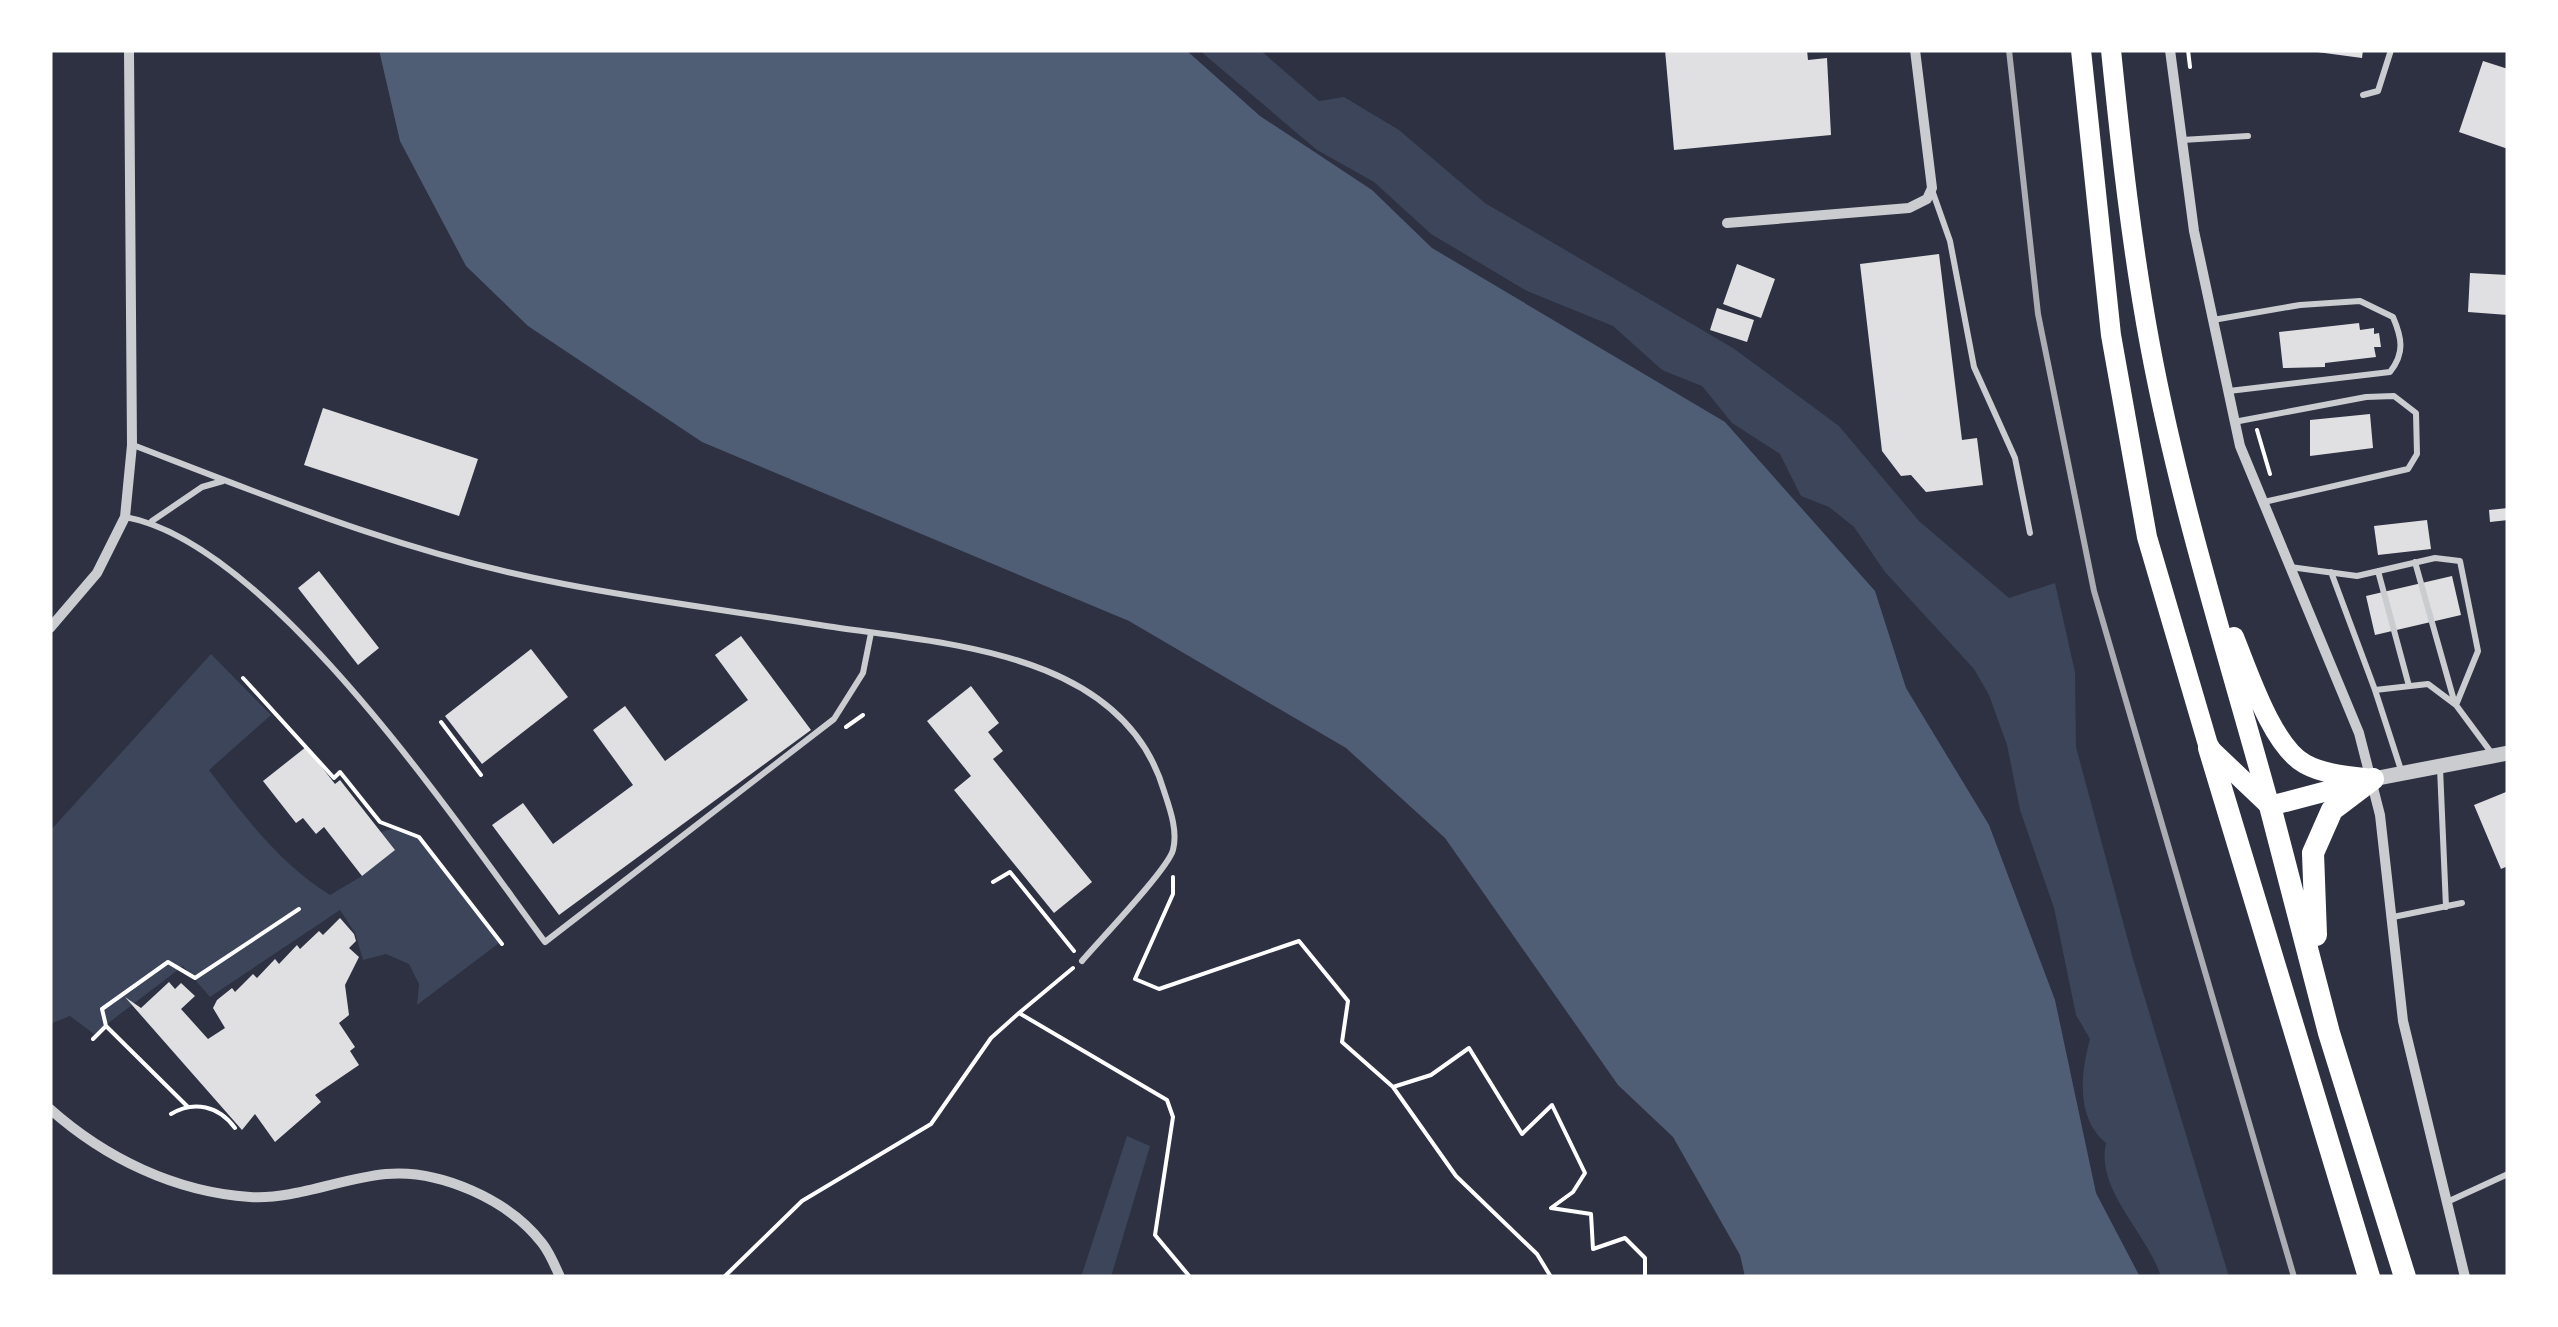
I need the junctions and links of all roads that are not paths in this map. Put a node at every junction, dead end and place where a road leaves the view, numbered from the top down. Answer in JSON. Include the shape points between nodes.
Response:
{"nodes":[{"id":1,"x":129,"y":50,"type":"edge"},
{"id":2,"x":1915,"y":50,"type":"edge"},
{"id":3,"x":2081,"y":50,"type":"edge"},
{"id":4,"x":2111,"y":50,"type":"edge"},
{"id":5,"x":2170,"y":50,"type":"edge"},
{"id":6,"x":2392,"y":50,"type":"edge"},
{"id":7,"x":2363,"y":95,"type":"dead end"},
{"id":8,"x":2248,"y":136,"type":"dead end"},
{"id":9,"x":2182,"y":140,"type":"junction"},
{"id":10,"x":1932,"y":188,"type":"junction"},
{"id":11,"x":1726,"y":223,"type":"dead end"},
{"id":12,"x":2213,"y":320,"type":"junction"},
{"id":13,"x":2228,"y":391,"type":"junction"},
{"id":14,"x":2234,"y":422,"type":"junction"},
{"id":15,"x":132,"y":445,"type":"junction"},
{"id":16,"x":225,"y":481,"type":"junction"},
{"id":17,"x":2183,"y":492,"type":"junction"},
{"id":18,"x":2263,"y":503,"type":"junction"},
{"id":19,"x":125,"y":517,"type":"junction"},
{"id":20,"x":151,"y":522,"type":"junction"},
{"id":21,"x":2030,"y":533,"type":"dead end"},
{"id":22,"x":2415,"y":562,"type":"junction"},
{"id":23,"x":2290,"y":567,"type":"junction"},
{"id":24,"x":2330,"y":571,"type":"junction"},
{"id":25,"x":2378,"y":571,"type":"junction"},
{"id":26,"x":50,"y":628,"type":"edge"},
{"id":27,"x":871,"y":633,"type":"junction"},
{"id":28,"x":2409,"y":686,"type":"junction"},
{"id":29,"x":2375,"y":690,"type":"junction"},
{"id":30,"x":2456,"y":705,"type":"junction"},
{"id":31,"x":2209,"y":748,"type":"junction"},
{"id":32,"x":2501,"y":754,"type":"edge"},
{"id":33,"x":2439,"y":764,"type":"junction"},
{"id":34,"x":2401,"y":770,"type":"junction"},
{"id":35,"x":2374,"y":779,"type":"junction"},
{"id":36,"x":2270,"y":806,"type":"junction"},
{"id":37,"x":2462,"y":903,"type":"dead end"},
{"id":38,"x":2446,"y":906,"type":"junction"},
{"id":39,"x":2392,"y":917,"type":"junction"},
{"id":40,"x":1082,"y":961,"type":"road end"},
{"id":41,"x":2329,"y":1033,"type":"junction"},
{"id":42,"x":2313,"y":1100,"type":"junction"},
{"id":43,"x":50,"y":1109,"type":"edge"},
{"id":44,"x":2508,"y":1174,"type":"edge"},
{"id":45,"x":2447,"y":1202,"type":"junction"},
{"id":46,"x":560,"y":1277,"type":"edge"},
{"id":47,"x":2354,"y":1277,"type":"edge"},
{"id":48,"x":2370,"y":1277,"type":"edge"},
{"id":49,"x":2404,"y":1277,"type":"edge"},
{"id":50,"x":2465,"y":1277,"type":"edge"}],
"edges":[{"from":1,"to":15,"type":"street"},
{"from":2,"to":10,"type":"street"},
{"from":3,"to":31,"type":"highway","via":[[2110,335],[2148,536]]},
{"from":4,"to":17,"type":"highway","via":[[2150,346]]},
{"from":5,"to":9,"type":"street"},
{"from":6,"to":7,"type":"lane","via":[[2378,91]]},
{"from":8,"to":9,"type":"lane"},
{"from":9,"to":12,"type":"street"},
{"from":10,"to":11,"type":"street","via":[[1927,199],[1909,208]]},
{"from":10,"to":21,"type":"lane","via":[[1950,241],[1974,367],[2014,458]]},
{"from":12,"to":13,"type":"street"},
{"from":12,"to":13,"type":"lane","via":[[2360,300],[2394,317],[2402,336],[2400,360],[2390,372]]},
{"from":13,"to":14,"type":"street"},
{"from":14,"to":18,"type":"street"},
{"from":14,"to":18,"type":"lane","via":[[2366,397],[2394,396],[2416,413],[2417,454],[2408,470]]},
{"from":15,"to":16,"type":"lane"},
{"from":15,"to":19,"type":"street"},
{"from":16,"to":20,"type":"lane","via":[[202,487]]},
{"from":16,"to":27,"type":"lane","via":[[418,551],[563,584]]},
{"from":17,"to":35,"type":"highway","via":[[2236,641],[2290,753],[2325,771]]},
{"from":17,"to":36,"type":"highway"},
{"from":18,"to":23,"type":"street"},
{"from":19,"to":20,"type":"lane"},
{"from":19,"to":26,"type":"street","via":[[97,574]]},
{"from":20,"to":27,"type":"lane","via":[[240,577],[304,638],[382,726],[545,942],[834,719],[863,673]]},
{"from":22,"to":25,"type":"lane"},
{"from":22,"to":30,"type":"lane"},
{"from":22,"to":30,"type":"lane","via":[[2460,561],[2478,651]]},
{"from":23,"to":24,"type":"lane"},
{"from":23,"to":35,"type":"street"},
{"from":24,"to":25,"type":"lane"},
{"from":24,"to":29,"type":"lane"},
{"from":25,"to":28,"type":"lane"},
{"from":27,"to":40,"type":"lane","via":[[996,652],[1072,684],[1124,719],[1156,764],[1174,822],[1173,852]]},
{"from":28,"to":29,"type":"lane"},
{"from":28,"to":30,"type":"lane","via":[[2428,684]]},
{"from":29,"to":34,"type":"lane"},
{"from":30,"to":32,"type":"lane"},
{"from":31,"to":36,"type":"highway"},
{"from":31,"to":42,"type":"highway"},
{"from":32,"to":33,"type":"street"},
{"from":33,"to":34,"type":"street"},
{"from":33,"to":38,"type":"lane"},
{"from":34,"to":35,"type":"street"},
{"from":35,"to":36,"type":"highway"},
{"from":35,"to":39,"type":"street"},
{"from":35,"to":41,"type":"highway","via":[[2332,810],[2313,853],[2312,906]]},
{"from":36,"to":41,"type":"highway"},
{"from":37,"to":38,"type":"lane"},
{"from":38,"to":39,"type":"lane"},
{"from":39,"to":45,"type":"street","via":[[2403,1021]]},
{"from":41,"to":49,"type":"highway"},
{"from":42,"to":47,"type":"highway"},
{"from":42,"to":48,"type":"highway"},
{"from":43,"to":46,"type":"street","via":[[84,1139],[144,1171],[219,1192],[253,1198],[389,1174],[438,1180],[498,1202],[542,1243]]},
{"from":44,"to":45,"type":"lane"},
{"from":45,"to":50,"type":"street"}]}
